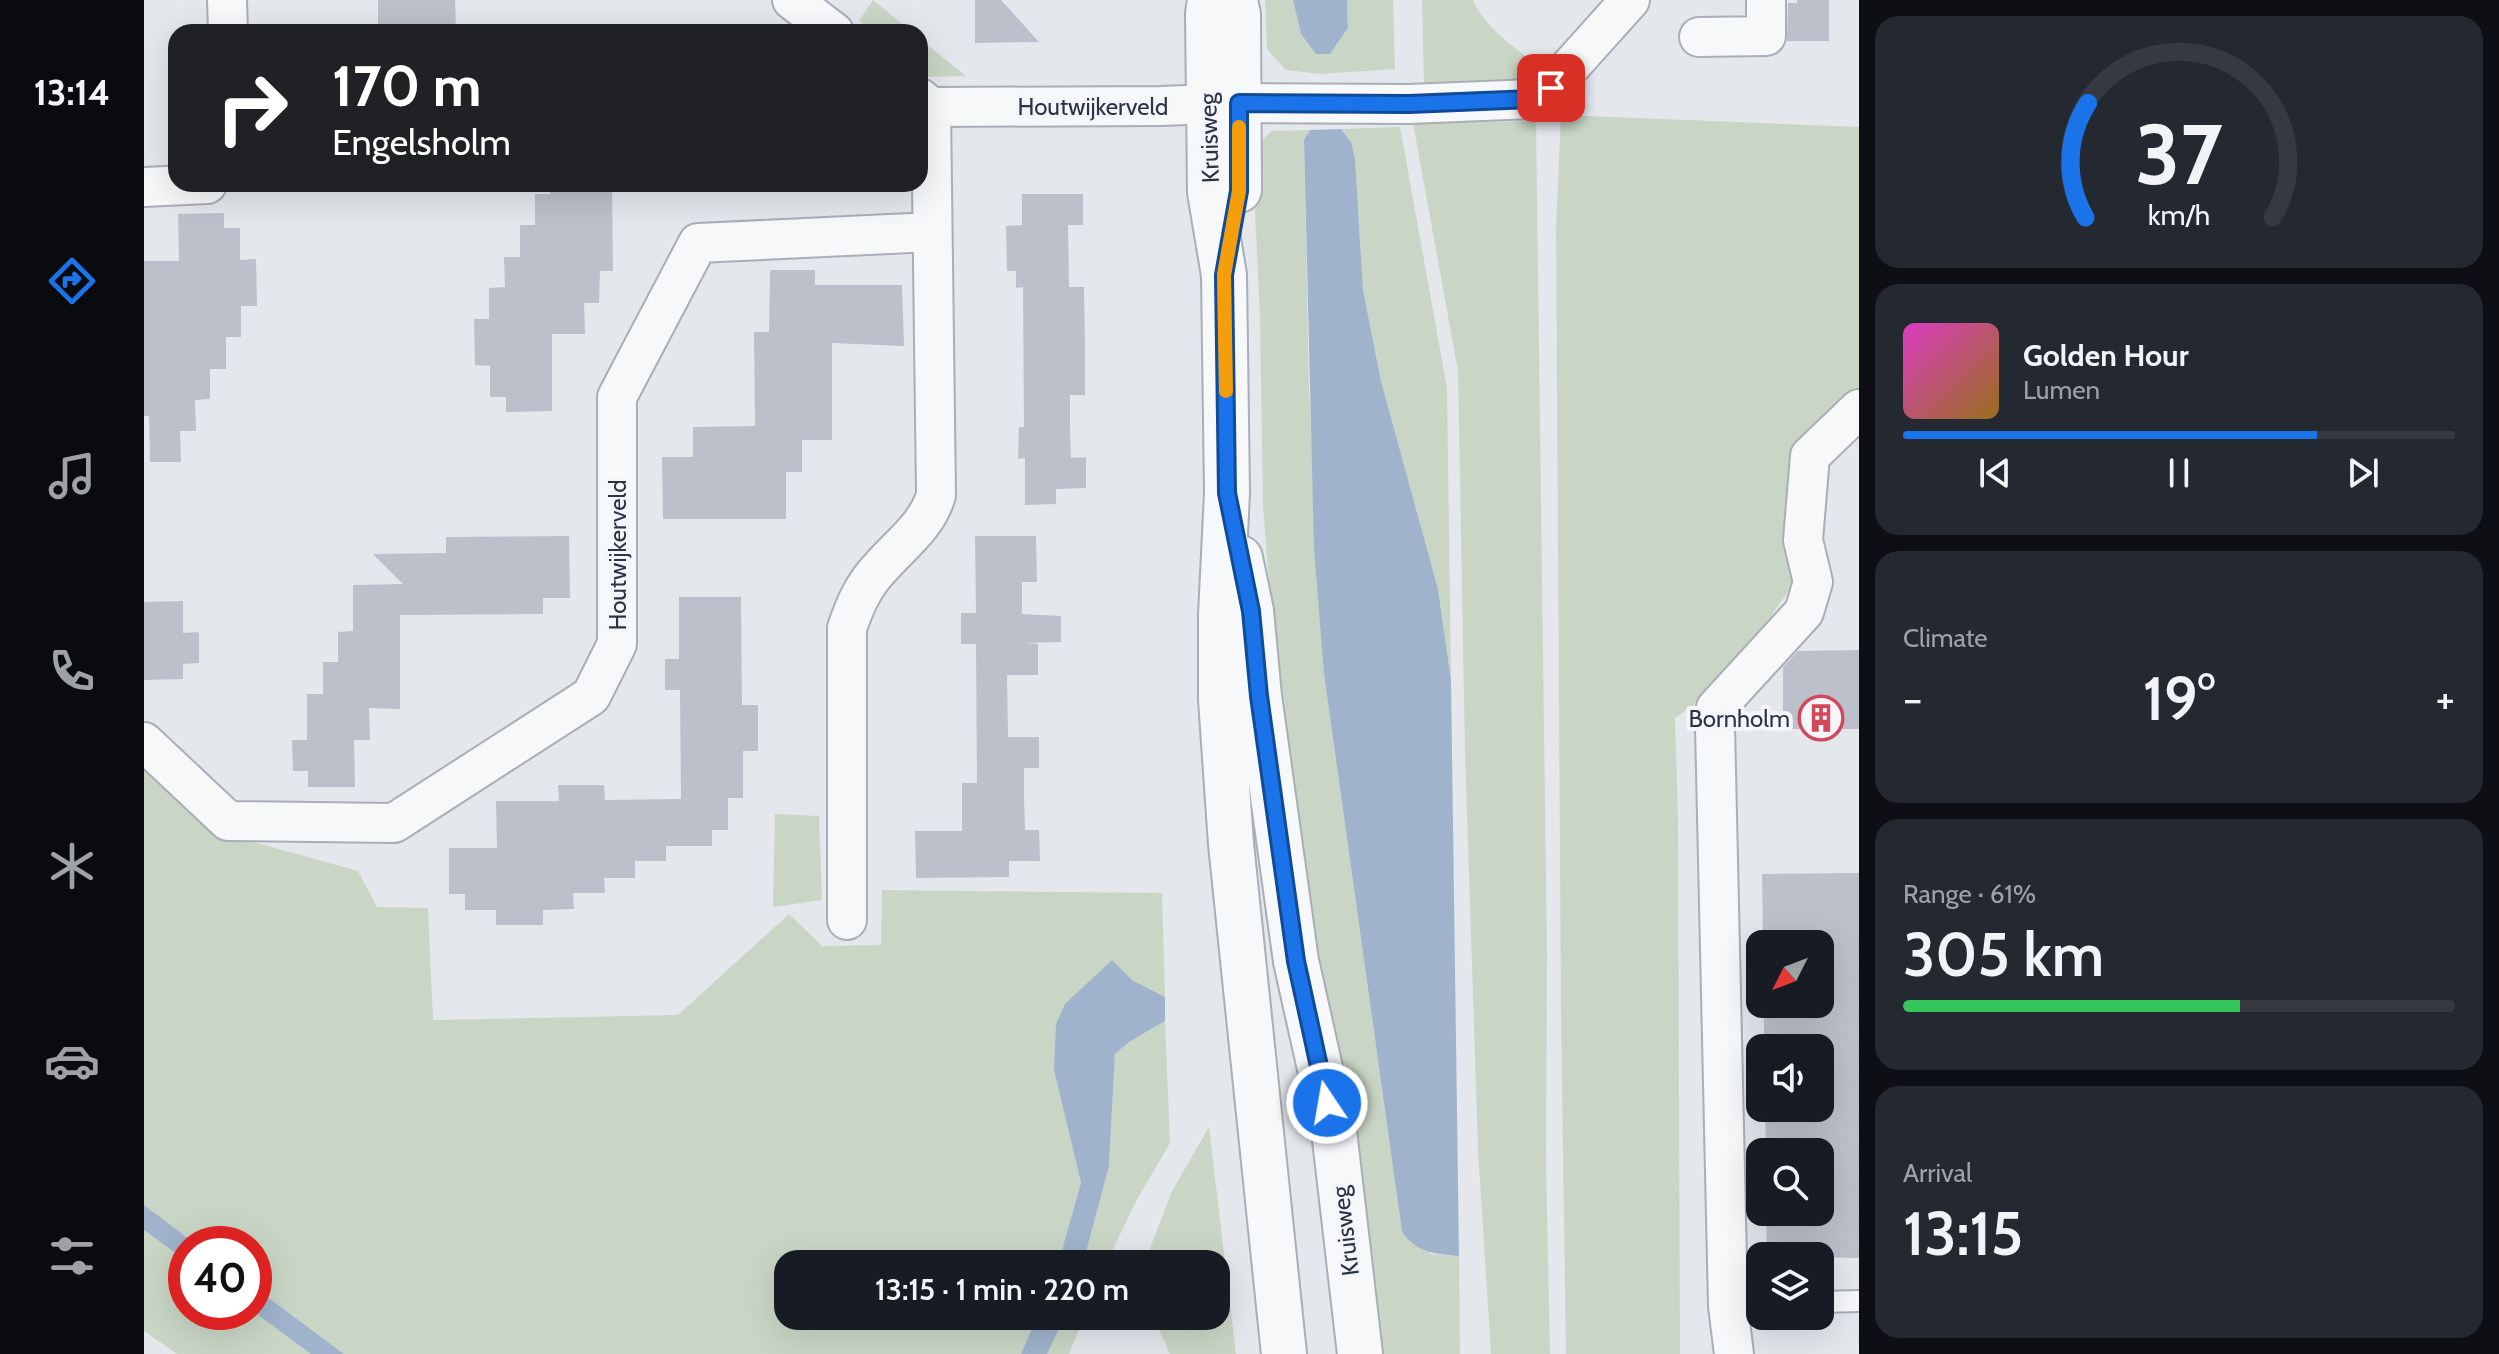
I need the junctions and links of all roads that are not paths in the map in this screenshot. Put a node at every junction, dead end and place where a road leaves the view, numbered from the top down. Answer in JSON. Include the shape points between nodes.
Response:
{"nodes":[{"id":1,"x":227,"y":0,"type":"edge"},
{"id":2,"x":792,"y":0,"type":"edge"},
{"id":3,"x":1210,"y":0,"type":"edge"},
{"id":4,"x":1235,"y":0,"type":"edge"},
{"id":5,"x":1630,"y":0,"type":"edge"},
{"id":6,"x":1766,"y":0,"type":"edge"},
{"id":7,"x":228,"y":24,"type":"edge"},
{"id":8,"x":824,"y":24,"type":"edge"},
{"id":9,"x":1699,"y":37,"type":"dead end"},
{"id":10,"x":928,"y":102,"type":"edge"},
{"id":11,"x":1223,"y":103,"type":"junction"},
{"id":12,"x":928,"y":145,"type":"edge"},
{"id":13,"x":168,"y":186,"type":"edge"},
{"id":14,"x":144,"y":187,"type":"edge"},
{"id":15,"x":932,"y":232,"type":"junction"},
{"id":16,"x":1859,"y":409,"type":"edge"},
{"id":17,"x":1227,"y":493,"type":"junction"},
{"id":18,"x":144,"y":742,"type":"edge"},
{"id":19,"x":847,"y":920,"type":"dead end"},
{"id":20,"x":1859,"y":1301,"type":"edge"},
{"id":21,"x":1834,"y":1302,"type":"edge"},
{"id":22,"x":1744,"y":1305,"type":"edge"},
{"id":23,"x":1284,"y":1354,"type":"edge"},
{"id":24,"x":1360,"y":1354,"type":"edge"},
{"id":25,"x":1734,"y":1354,"type":"edge"}],
"edges":[{"from":1,"to":7,"type":"street"},
{"from":2,"to":8,"type":"street"},
{"from":3,"to":11,"type":"street","name":"Kruisweg"},
{"from":4,"to":11,"type":"street","name":"Kruisweg","via":[[1238,15]]},
{"from":5,"to":11,"type":"street","name":"Houtwijkerveld","via":[[1551,88],[1533,99]]},
{"from":6,"to":9,"type":"street","via":[[1766,36]]},
{"from":10,"to":11,"type":"street","name":"Houtwijkerveld"},
{"from":11,"to":17,"type":"street","name":"Kruisweg","via":[[1239,191],[1224,275]]},
{"from":12,"to":15,"type":"street","name":"Houtwijkerveld"},
{"from":13,"to":14,"type":"street"},
{"from":15,"to":18,"type":"street","name":"Houtwijkerveld","via":[[698,243],[617,397],[617,644],[591,696],[578,705],[394,823],[228,821]]},
{"from":15,"to":19,"type":"street","name":"Houtwijkerveld","via":[[936,495],[919,528],[858,596],[847,628]]},
{"from":16,"to":22,"type":"street","via":[[1810,456],[1803,540],[1813,582],[1804,612],[1716,708]]},
{"from":17,"to":23,"type":"street","name":"Kruisweg","via":[[1221,699]]},
{"from":17,"to":24,"type":"street","name":"Kruisweg","via":[[1251,611],[1296,961],[1334,1131]]},
{"from":20,"to":21,"type":"lane"},
{"from":22,"to":25,"type":"street"}]}
